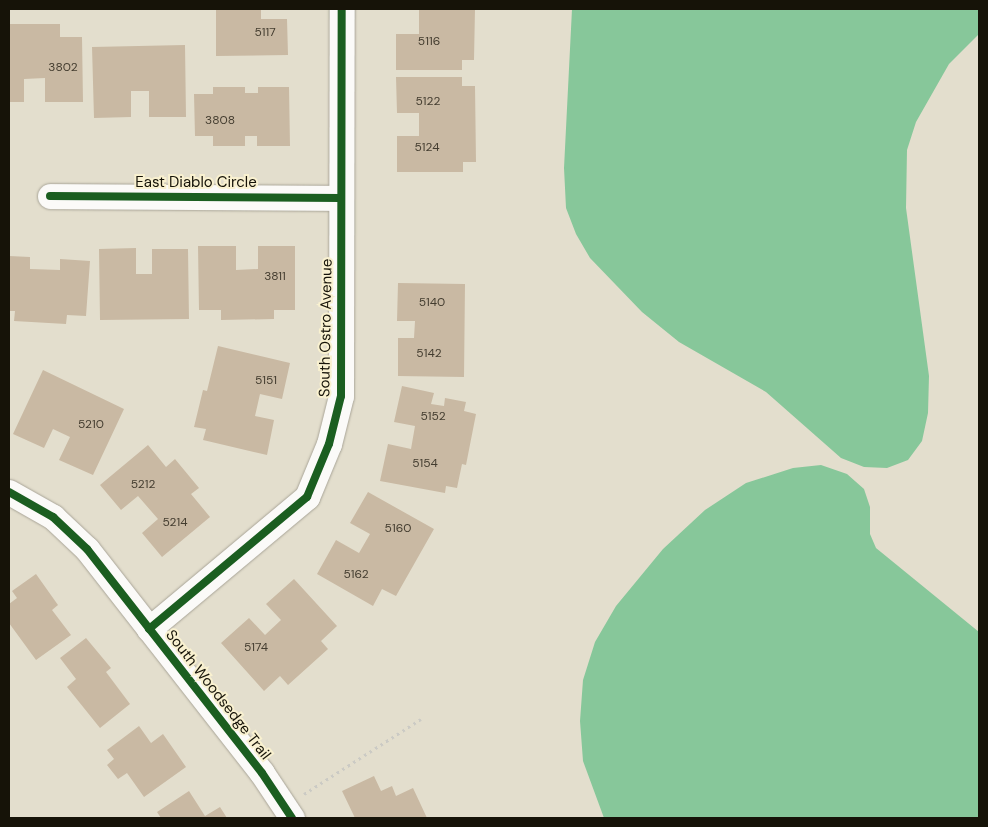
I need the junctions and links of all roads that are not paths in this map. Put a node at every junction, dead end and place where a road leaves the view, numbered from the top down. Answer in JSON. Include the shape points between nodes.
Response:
{"nodes":[{"id":1,"x":342,"y":9,"type":"edge"},
{"id":2,"x":50,"y":196,"type":"dead end"},
{"id":3,"x":341,"y":198,"type":"junction"},
{"id":4,"x":9,"y":492,"type":"edge"},
{"id":5,"x":149,"y":629,"type":"junction"},
{"id":6,"x":288,"y":812,"type":"edge"}],
"edges":[{"from":1,"to":3,"type":"street","name":"South Ostro Avenue"},
{"from":2,"to":3,"type":"street","name":"East Diablo Circle"},
{"from":3,"to":5,"type":"street","name":"South Ostro Avenue","via":[[341,396],[329,444],[308,497]]},
{"from":4,"to":5,"type":"street","name":"South Woodsedge Trail","via":[[35,504],[70,532]]},
{"from":5,"to":6,"type":"street","name":"South Woodsedge Trail"}]}
